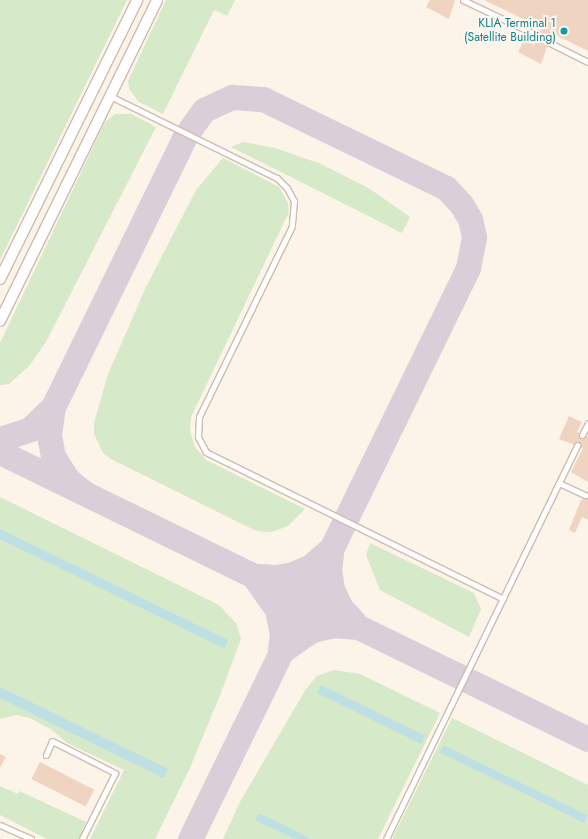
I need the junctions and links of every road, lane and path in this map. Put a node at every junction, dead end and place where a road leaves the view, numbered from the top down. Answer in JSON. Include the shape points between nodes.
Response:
{"nodes":[{"id":1,"x":137,"y":0,"type":"edge"},
{"id":2,"x":157,"y":0,"type":"edge"},
{"id":3,"x":463,"y":0,"type":"edge"},
{"id":4,"x":538,"y":36,"type":"dead end"},
{"id":5,"x":548,"y":42,"type":"dead end"},
{"id":6,"x":588,"y":62,"type":"edge"},
{"id":7,"x":110,"y":96,"type":"junction"},
{"id":8,"x":0,"y":279,"type":"edge"},
{"id":9,"x":0,"y":321,"type":"edge"},
{"id":10,"x":588,"y":423,"type":"edge"},
{"id":11,"x":582,"y":435,"type":"dead end"},
{"id":12,"x":578,"y":445,"type":"dead end"},
{"id":13,"x":559,"y":483,"type":"junction"},
{"id":14,"x":585,"y":495,"type":"dead end"},
{"id":15,"x":502,"y":599,"type":"junction"},
{"id":16,"x":46,"y":755,"type":"dead end"},
{"id":17,"x":0,"y":825,"type":"edge"},
{"id":18,"x":31,"y":839,"type":"edge"},
{"id":19,"x":82,"y":839,"type":"edge"},
{"id":20,"x":386,"y":839,"type":"edge"}],
"edges":[{"from":1,"to":8,"type":"street"},
{"from":2,"to":7,"type":"street"},
{"from":3,"to":4,"type":"lane"},
{"from":5,"to":6,"type":"lane"},
{"from":7,"to":9,"type":"street"},
{"from":7,"to":15,"type":"lane","via":[[277,178],[288,188],[294,202],[292,226],[199,417],[198,437],[206,452]]},
{"from":10,"to":11,"type":"lane"},
{"from":12,"to":13,"type":"lane"},
{"from":13,"to":14,"type":"lane"},
{"from":13,"to":15,"type":"lane"},
{"from":15,"to":20,"type":"lane"},
{"from":16,"to":19,"type":"lane","via":[[52,741],[115,773]]},
{"from":17,"to":18,"type":"lane"}]}
